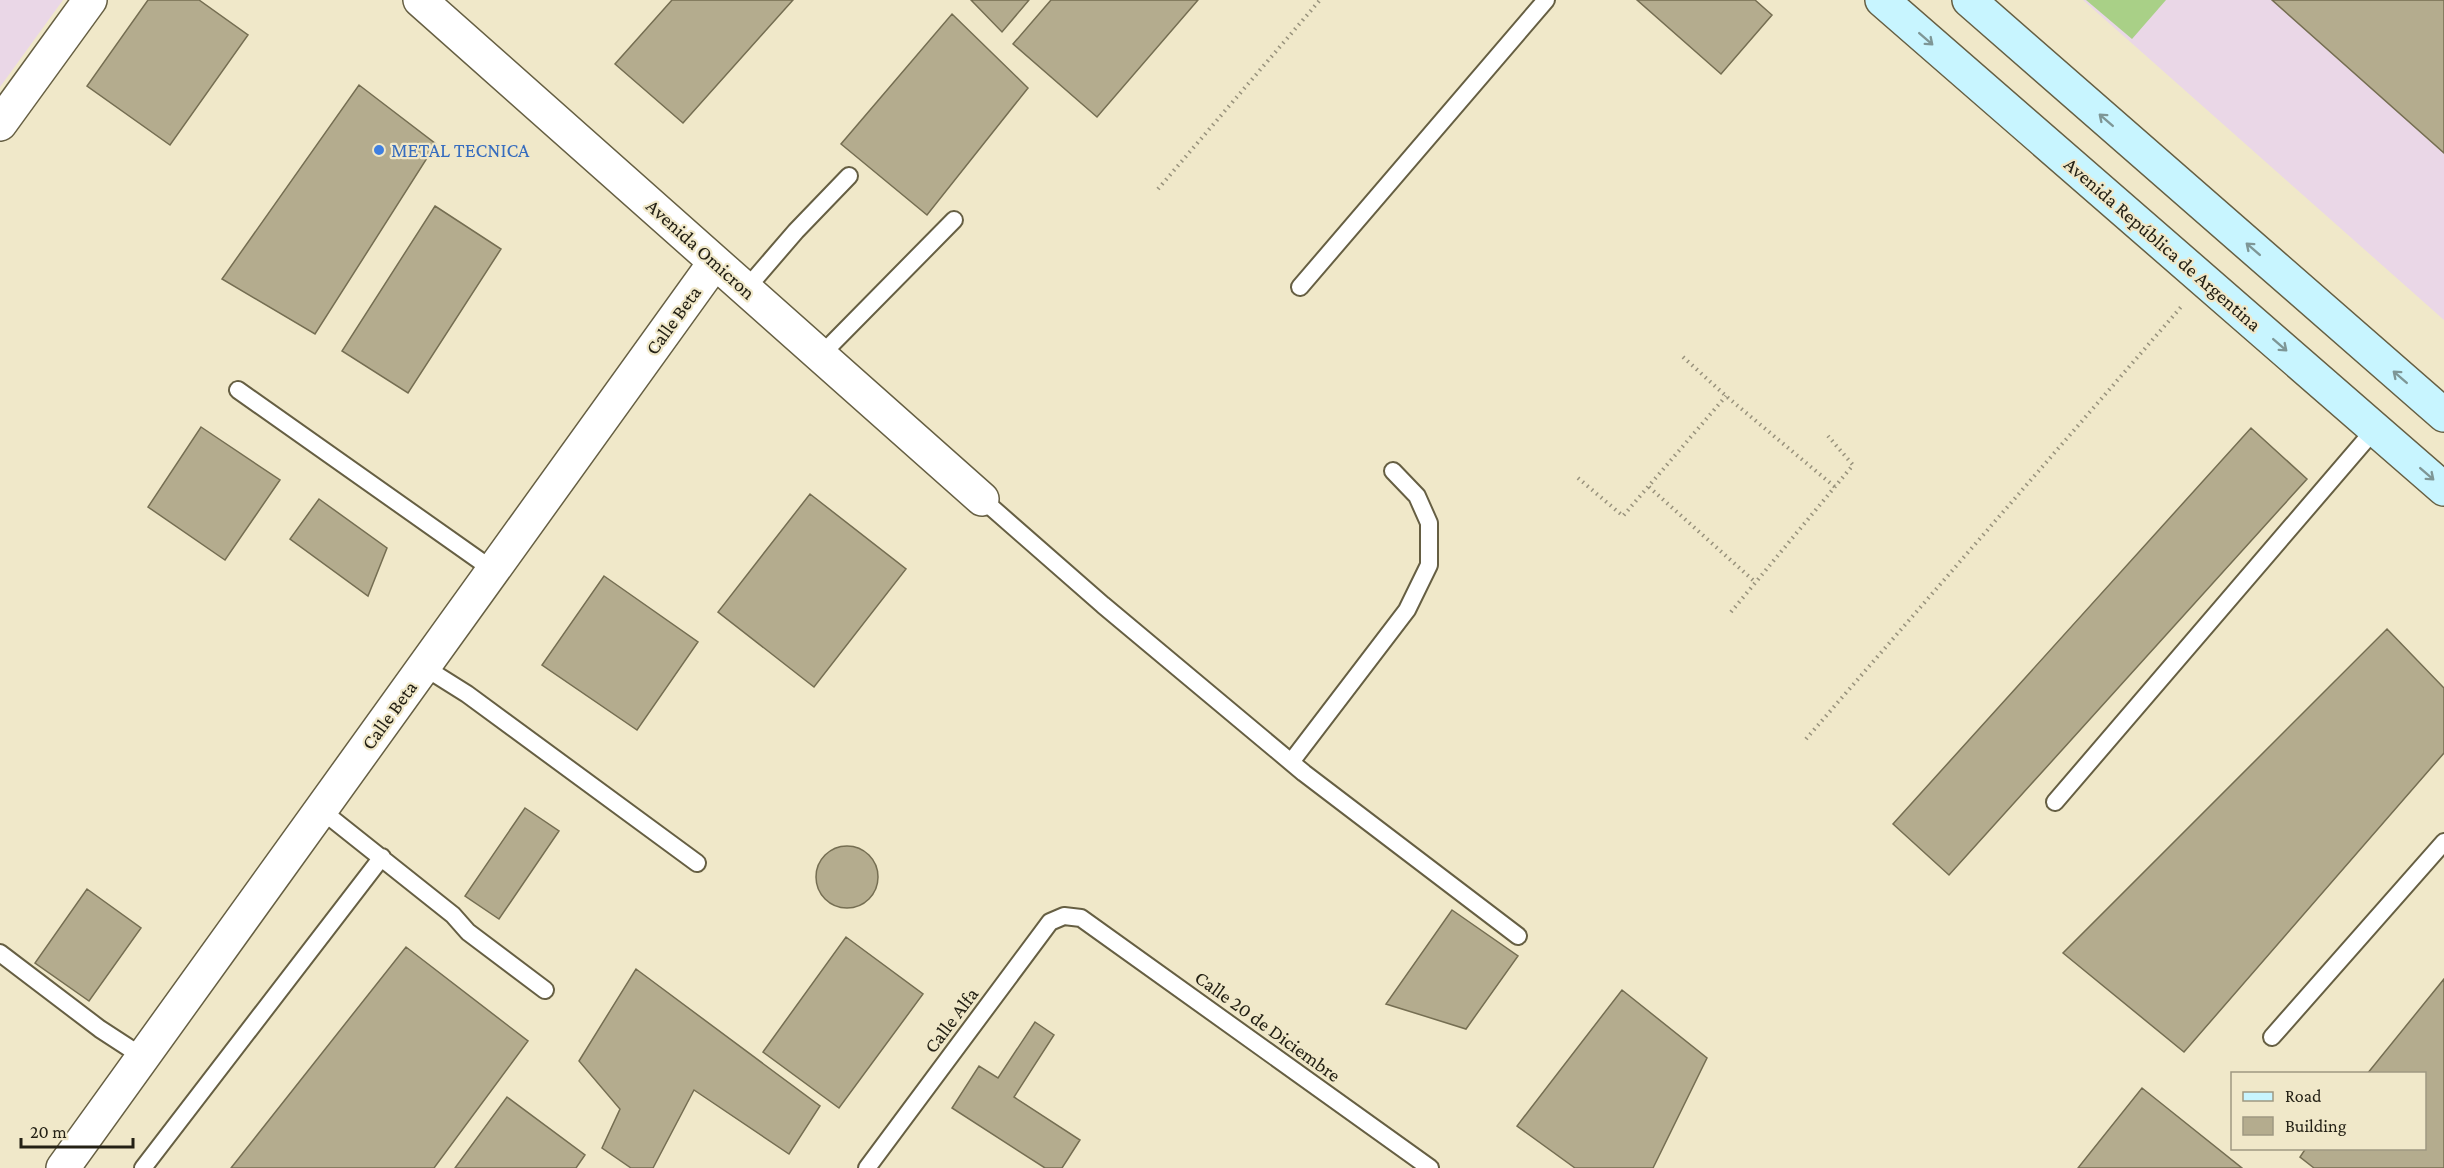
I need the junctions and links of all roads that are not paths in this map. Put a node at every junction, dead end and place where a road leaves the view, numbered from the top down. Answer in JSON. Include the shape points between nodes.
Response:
{"nodes":[{"id":1,"x":90,"y":0,"type":"edge"},
{"id":2,"x":420,"y":0,"type":"edge"},
{"id":3,"x":1546,"y":0,"type":"edge"},
{"id":4,"x":1882,"y":0,"type":"edge"},
{"id":5,"x":1969,"y":0,"type":"edge"},
{"id":6,"x":0,"y":124,"type":"edge"},
{"id":7,"x":849,"y":176,"type":"dead end"},
{"id":8,"x":954,"y":220,"type":"dead end"},
{"id":9,"x":715,"y":262,"type":"junction"},
{"id":10,"x":1300,"y":287,"type":"dead end"},
{"id":11,"x":746,"y":289,"type":"junction"},
{"id":12,"x":820,"y":356,"type":"junction"},
{"id":13,"x":238,"y":390,"type":"dead end"},
{"id":14,"x":2444,"y":415,"type":"edge"},
{"id":15,"x":2375,"y":429,"type":"junction"},
{"id":16,"x":1393,"y":471,"type":"dead end"},
{"id":17,"x":2444,"y":489,"type":"edge"},
{"id":18,"x":982,"y":499,"type":"joint"},
{"id":19,"x":493,"y":570,"type":"junction"},
{"id":20,"x":424,"y":667,"type":"junction"},
{"id":21,"x":1291,"y":762,"type":"junction"},
{"id":22,"x":2055,"y":802,"type":"dead end"},
{"id":23,"x":321,"y":810,"type":"junction"},
{"id":24,"x":2444,"y":842,"type":"edge"},
{"id":25,"x":382,"y":857,"type":"junction"},
{"id":26,"x":697,"y":863,"type":"dead end"},
{"id":27,"x":1081,"y":918,"type":"joint"},
{"id":28,"x":1518,"y":936,"type":"dead end"},
{"id":29,"x":0,"y":953,"type":"edge"},
{"id":30,"x":545,"y":990,"type":"dead end"},
{"id":31,"x":2272,"y":1037,"type":"dead end"},
{"id":32,"x":143,"y":1057,"type":"junction"},
{"id":33,"x":63,"y":1168,"type":"edge"},
{"id":34,"x":143,"y":1168,"type":"edge"},
{"id":35,"x":867,"y":1168,"type":"edge"},
{"id":36,"x":1430,"y":1168,"type":"edge"}],
"edges":[{"from":1,"to":6,"type":"street"},
{"from":2,"to":9,"type":"street","name":"Avenida Omicron"},
{"from":3,"to":10,"type":"lane"},
{"from":4,"to":15,"type":"main road","name":"Avenida República de Argentina","one_way":true},
{"from":14,"to":5,"type":"main road","one_way":true},
{"from":7,"to":11,"type":"lane"},
{"from":8,"to":12,"type":"lane"},
{"from":9,"to":11,"type":"street","name":"Avenida Omicron"},
{"from":9,"to":19,"type":"street","name":"Calle Beta"},
{"from":11,"to":12,"type":"street","name":"Avenida Omicron"},
{"from":12,"to":18,"type":"street","name":"Avenida Omicron"},
{"from":13,"to":19,"type":"lane"},
{"from":15,"to":17,"type":"main road","name":"Avenida República de Argentina","one_way":true},
{"from":15,"to":22,"type":"lane"},
{"from":16,"to":21,"type":"lane","via":[[1417,496],[1429,523],[1429,565],[1407,610]]},
{"from":18,"to":21,"type":"lane"},
{"from":19,"to":20,"type":"street","name":"Calle Beta"},
{"from":20,"to":23,"type":"street","name":"Calle Beta"},
{"from":20,"to":26,"type":"lane","via":[[467,694]]},
{"from":21,"to":28,"type":"lane"},
{"from":23,"to":25,"type":"lane"},
{"from":23,"to":32,"type":"street","name":"Calle Beta"},
{"from":24,"to":31,"type":"lane"},
{"from":25,"to":30,"type":"lane","via":[[468,932]]},
{"from":25,"to":34,"type":"lane"},
{"from":27,"to":35,"type":"lane","name":"Calle Alfa","via":[[1064,916],[1050,922]]},
{"from":27,"to":36,"type":"lane","name":"Calle 20 de Diciembre"},
{"from":29,"to":32,"type":"lane"},
{"from":32,"to":33,"type":"street","name":"Calle Beta"}]}
